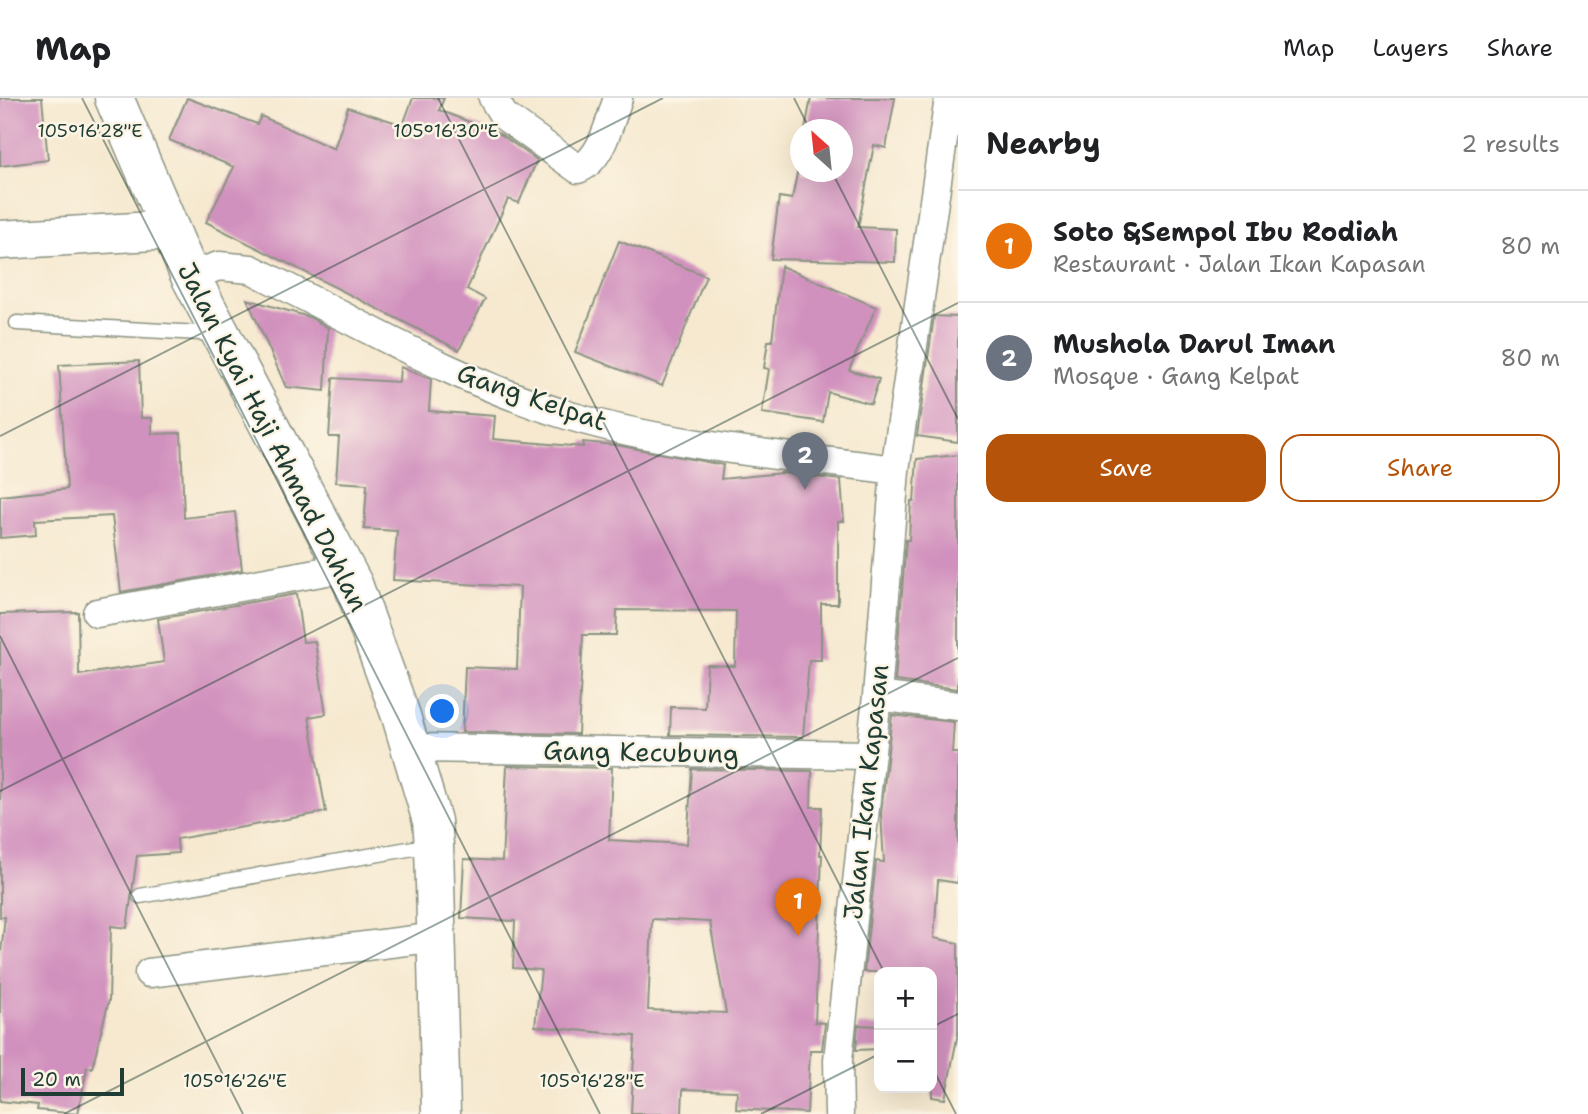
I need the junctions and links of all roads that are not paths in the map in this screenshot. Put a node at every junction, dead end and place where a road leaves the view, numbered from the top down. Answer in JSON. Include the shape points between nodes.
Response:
{"nodes":[{"id":1,"x":114,"y":98,"type":"edge"},
{"id":2,"x":493,"y":98,"type":"edge"},
{"id":3,"x":618,"y":98,"type":"edge"},
{"id":4,"x":949,"y":98,"type":"edge"},
{"id":5,"x":170,"y":230,"type":"junction"},
{"id":6,"x":0,"y":240,"type":"edge"},
{"id":7,"x":190,"y":276,"type":"junction"},
{"id":8,"x":17,"y":323,"type":"dead end"},
{"id":9,"x":220,"y":334,"type":"junction"},
{"id":10,"x":895,"y":470,"type":"junction"},
{"id":11,"x":344,"y":568,"type":"junction"},
{"id":12,"x":97,"y":613,"type":"dead end"},
{"id":13,"x":877,"y":696,"type":"junction"},
{"id":14,"x":958,"y":706,"type":"edge"},
{"id":15,"x":412,"y":748,"type":"junction"},
{"id":16,"x":871,"y":755,"type":"junction"},
{"id":17,"x":434,"y":845,"type":"junction"},
{"id":18,"x":140,"y":896,"type":"dead end"},
{"id":19,"x":438,"y":937,"type":"junction"},
{"id":20,"x":149,"y":974,"type":"dead end"},
{"id":21,"x":441,"y":1114,"type":"edge"},
{"id":22,"x":839,"y":1114,"type":"edge"}],
"edges":[{"from":1,"to":5,"type":"main road","name":"Jalan Kyai Haji Ahmad Dahlan"},
{"from":2,"to":3,"type":"street","via":[[504,116],[578,169],[596,154]]},
{"from":4,"to":10,"type":"street","name":"Jalan Ikan Kapasan"},
{"from":5,"to":6,"type":"main road"},
{"from":5,"to":7,"type":"main road","name":"Jalan Kyai Haji Ahmad Dahlan"},
{"from":7,"to":9,"type":"main road","name":"Jalan Kyai Haji Ahmad Dahlan"},
{"from":7,"to":10,"type":"street","name":"Gang Kelpat","via":[[219,266],[251,269],[457,373],[571,416],[746,450]]},
{"from":8,"to":9,"type":"lane"},
{"from":9,"to":11,"type":"main road","name":"Jalan Kyai Haji Ahmad Dahlan"},
{"from":10,"to":13,"type":"street","name":"Jalan Ikan Kapasan"},
{"from":11,"to":12,"type":"street"},
{"from":11,"to":15,"type":"main road","name":"Jalan Kyai Haji Ahmad Dahlan"},
{"from":13,"to":14,"type":"street"},
{"from":13,"to":16,"type":"street","name":"Jalan Ikan Kapasan"},
{"from":15,"to":16,"type":"street","name":"Gang Kecubung"},
{"from":15,"to":17,"type":"main road","name":"Jalan Kyai Haji Ahmad Dahlan"},
{"from":16,"to":22,"type":"street","name":"Jalan Ikan Kapasan","via":[[838,1060]]},
{"from":17,"to":18,"type":"lane"},
{"from":17,"to":19,"type":"main road","name":"Jalan Kyai Haji Ahmad Dahlan"},
{"from":19,"to":20,"type":"street"},
{"from":19,"to":21,"type":"main road","name":"Jalan Kyai Haji Ahmad Dahlan"}]}
